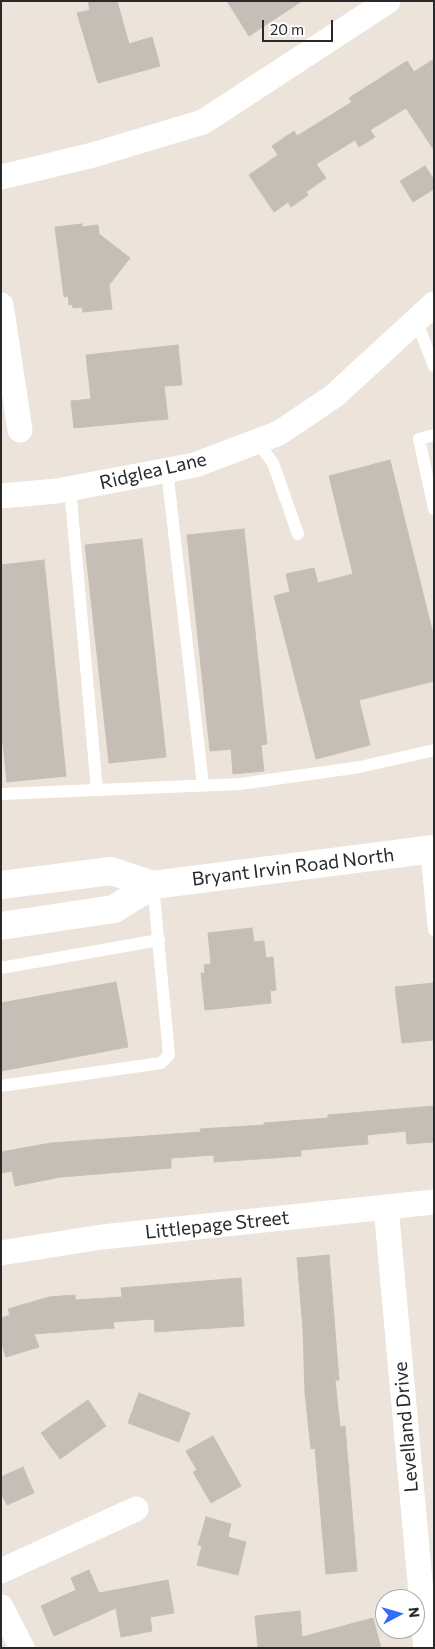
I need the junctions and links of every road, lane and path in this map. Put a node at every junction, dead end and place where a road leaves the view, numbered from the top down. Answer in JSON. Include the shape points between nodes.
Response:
{"nodes":[{"id":1,"x":388,"y":1,"type":"edge"},
{"id":2,"x":1,"y":177,"type":"edge"},
{"id":3,"x":1,"y":305,"type":"edge"},
{"id":4,"x":425,"y":312,"type":"edge"},
{"id":5,"x":434,"y":366,"type":"edge"},
{"id":6,"x":20,"y":430,"type":"dead end"},
{"id":7,"x":434,"y":435,"type":"edge"},
{"id":8,"x":256,"y":440,"type":"junction"},
{"id":9,"x":167,"y":470,"type":"junction"},
{"id":10,"x":70,"y":488,"type":"junction"},
{"id":11,"x":1,"y":496,"type":"edge"},
{"id":12,"x":434,"y":509,"type":"edge"},
{"id":13,"x":298,"y":534,"type":"dead end"},
{"id":14,"x":434,"y":750,"type":"edge"},
{"id":15,"x":203,"y":785,"type":"junction"},
{"id":16,"x":97,"y":790,"type":"junction"},
{"id":17,"x":1,"y":794,"type":"edge"},
{"id":18,"x":430,"y":850,"type":"edge"},
{"id":19,"x":1,"y":885,"type":"edge"},
{"id":20,"x":153,"y":885,"type":"junction"},
{"id":21,"x":1,"y":926,"type":"edge"},
{"id":22,"x":434,"y":930,"type":"edge"},
{"id":23,"x":159,"y":940,"type":"junction"},
{"id":24,"x":1,"y":968,"type":"edge"},
{"id":25,"x":1,"y":1086,"type":"edge"},
{"id":26,"x":434,"y":1202,"type":"edge"},
{"id":27,"x":386,"y":1207,"type":"junction"},
{"id":28,"x":1,"y":1253,"type":"edge"},
{"id":29,"x":136,"y":1509,"type":"dead end"},
{"id":30,"x":1,"y":1571,"type":"edge"},
{"id":31,"x":1,"y":1607,"type":"edge"},
{"id":32,"x":22,"y":1648,"type":"edge"},
{"id":33,"x":426,"y":1648,"type":"edge"}],
"edges":[{"from":1,"to":2,"type":"street","via":[[203,122]]},
{"from":3,"to":6,"type":"street"},
{"from":4,"to":5,"type":"lane"},
{"from":4,"to":8,"type":"street","name":"Ridglea Lane","via":[[334,396],[279,433]]},
{"from":7,"to":12,"type":"lane","via":[[419,439]]},
{"from":8,"to":9,"type":"street","name":"Ridglea Lane","via":[[195,465]]},
{"from":8,"to":13,"type":"lane","via":[[273,463]]},
{"from":9,"to":10,"type":"street","name":"Ridglea Lane"},
{"from":9,"to":15,"type":"lane"},
{"from":10,"to":11,"type":"street","name":"Ridglea Lane"},
{"from":10,"to":16,"type":"lane"},
{"from":14,"to":15,"type":"lane","via":[[360,767],[240,784]]},
{"from":15,"to":16,"type":"lane"},
{"from":16,"to":17,"type":"lane"},
{"from":18,"to":20,"type":"main road","name":"Bryant Irvin Road North"},
{"from":18,"to":22,"type":"lane"},
{"from":19,"to":20,"type":"main road","name":"Bryant Irvin Road North","via":[[111,871]]},
{"from":20,"to":21,"type":"main road","name":"Bryant Irvin Road North","via":[[114,909]]},
{"from":20,"to":23,"type":"lane"},
{"from":23,"to":24,"type":"lane"},
{"from":23,"to":25,"type":"lane","via":[[168,1055],[161,1063]]},
{"from":26,"to":27,"type":"street","name":"Littlepage Street"},
{"from":27,"to":28,"type":"street","name":"Littlepage Street","via":[[102,1237]]},
{"from":27,"to":33,"type":"street","name":"Levelland Drive"},
{"from":29,"to":30,"type":"street"},
{"from":31,"to":32,"type":"street"}]}
